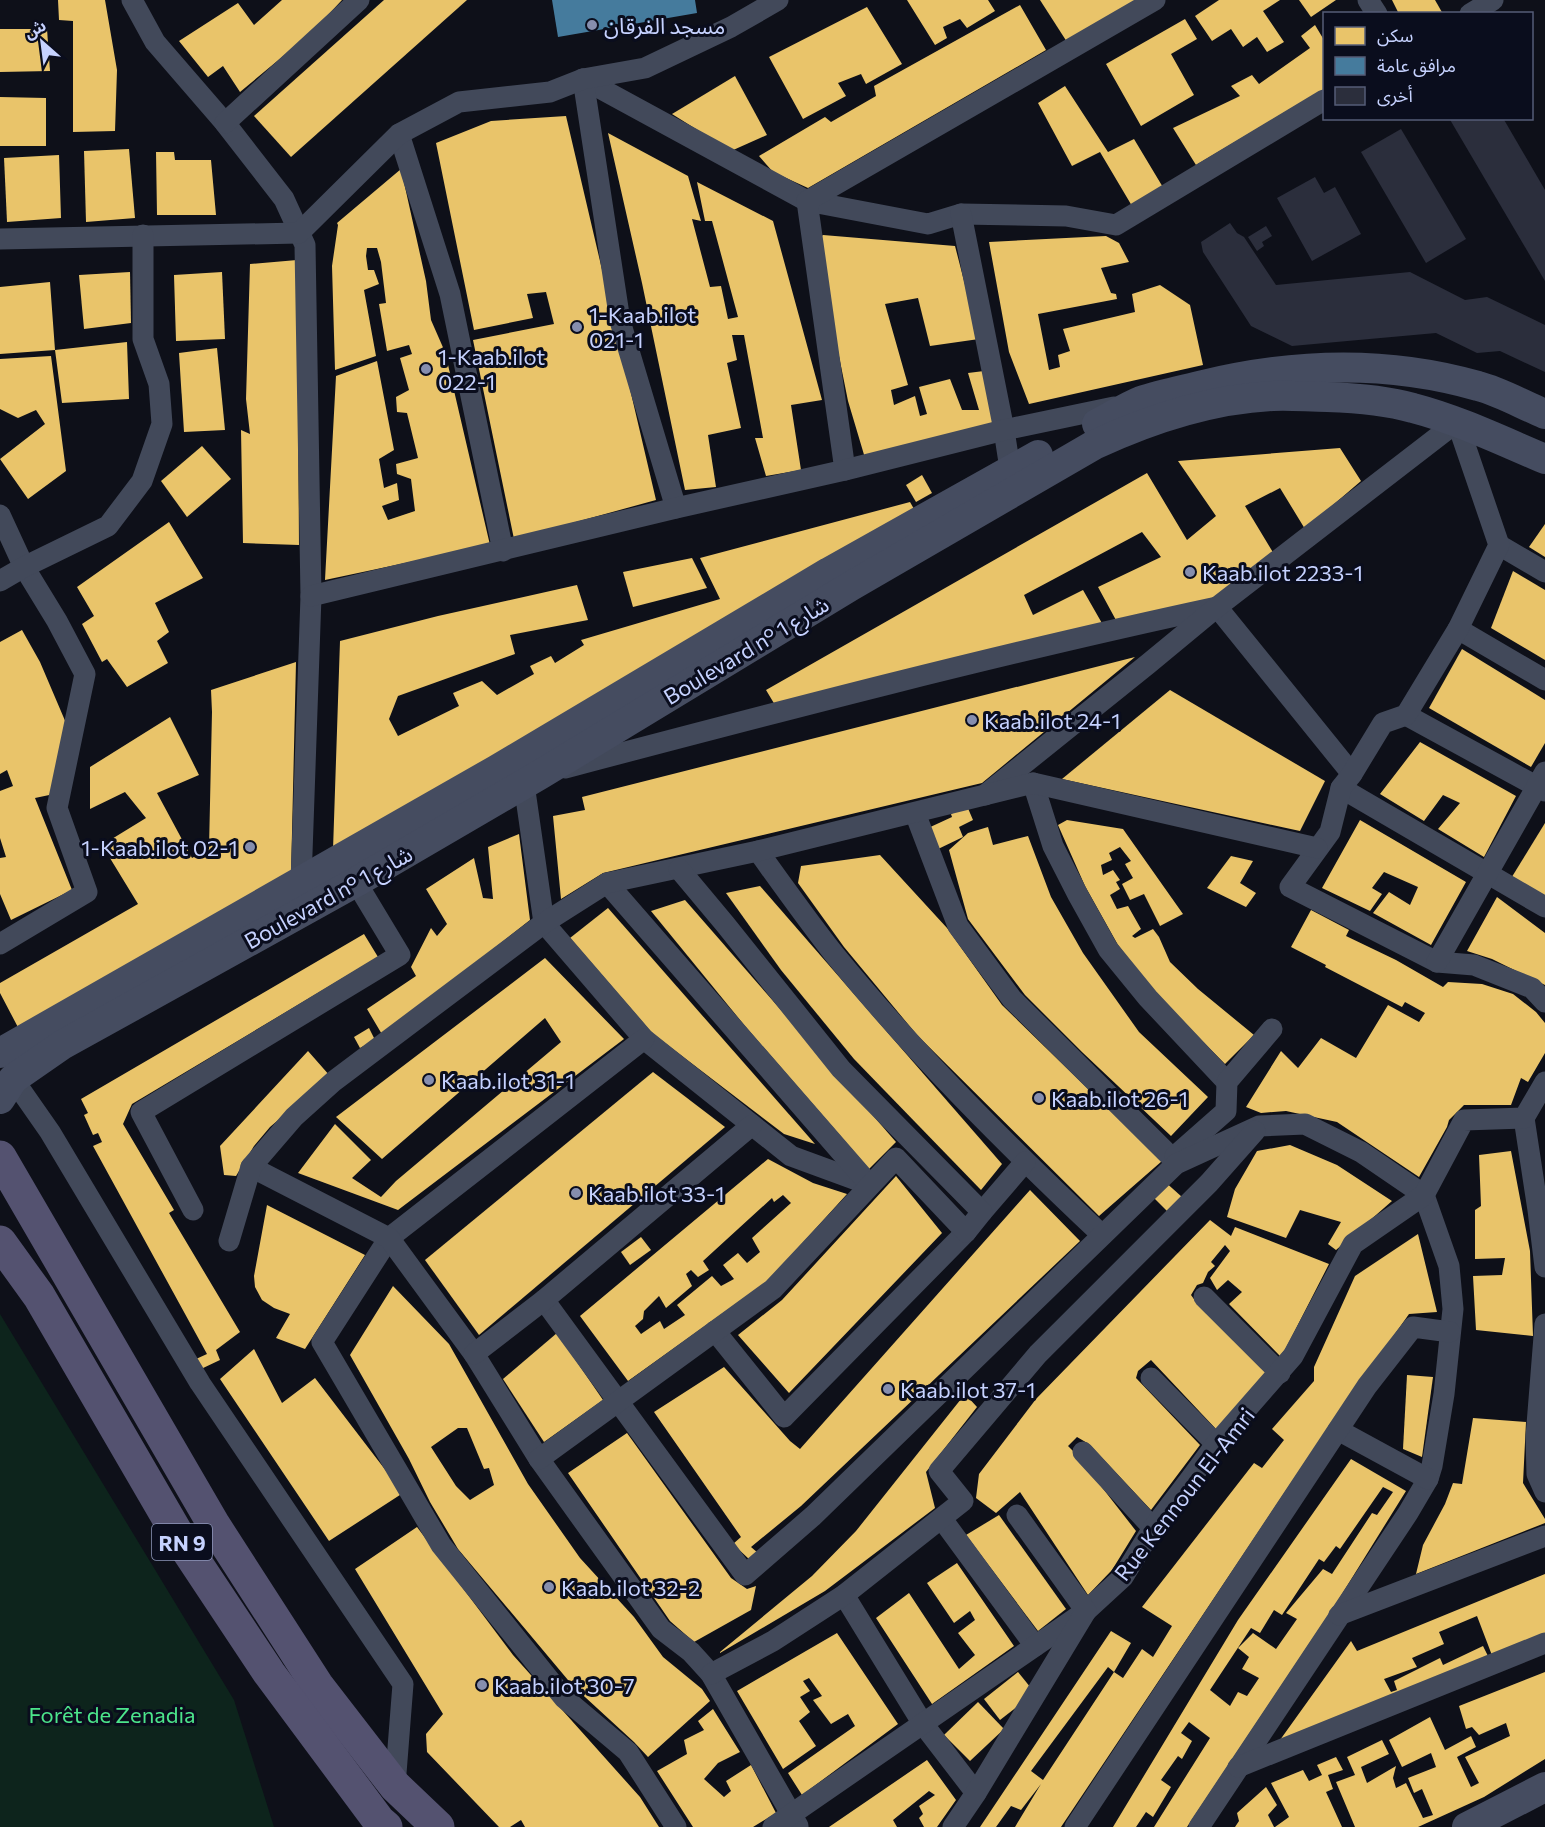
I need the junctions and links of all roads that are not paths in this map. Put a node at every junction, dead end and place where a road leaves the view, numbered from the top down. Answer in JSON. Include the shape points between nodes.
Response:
{"nodes":[{"id":1,"x":132,"y":0,"type":"edge"},
{"id":2,"x":359,"y":0,"type":"edge"},
{"id":3,"x":778,"y":0,"type":"edge"},
{"id":4,"x":1155,"y":0,"type":"edge"},
{"id":5,"x":1493,"y":0,"type":"edge"},
{"id":6,"x":1473,"y":12,"type":"edge"},
{"id":7,"x":583,"y":79,"type":"junction"},
{"id":8,"x":1323,"y":101,"type":"edge"},
{"id":9,"x":225,"y":123,"type":"junction"},
{"id":10,"x":399,"y":134,"type":"junction"},
{"id":11,"x":807,"y":201,"type":"junction"},
{"id":12,"x":961,"y":214,"type":"junction"},
{"id":13,"x":299,"y":233,"type":"junction"},
{"id":14,"x":143,"y":235,"type":"junction"},
{"id":15,"x":0,"y":238,"type":"edge"},
{"id":16,"x":1140,"y":402,"type":"junction"},
{"id":17,"x":1545,"y":414,"type":"edge"},
{"id":18,"x":1457,"y":422,"type":"junction"},
{"id":19,"x":1005,"y":430,"type":"junction"},
{"id":20,"x":1545,"y":459,"type":"edge"},
{"id":21,"x":845,"y":470,"type":"junction"},
{"id":22,"x":1010,"y":470,"type":"junction"},
{"id":23,"x":676,"y":508,"type":"junction"},
{"id":24,"x":0,"y":515,"type":"edge"},
{"id":25,"x":1499,"y":545,"type":"junction"},
{"id":26,"x":503,"y":551,"type":"junction"},
{"id":27,"x":24,"y":567,"type":"junction"},
{"id":28,"x":1545,"y":572,"type":"edge"},
{"id":29,"x":0,"y":581,"type":"edge"},
{"id":30,"x":311,"y":596,"type":"junction"},
{"id":31,"x":1217,"y":607,"type":"junction"},
{"id":32,"x":1458,"y":629,"type":"junction"},
{"id":33,"x":1545,"y":681,"type":"edge"},
{"id":34,"x":1406,"y":715,"type":"junction"},
{"id":35,"x":532,"y":779,"type":"junction"},
{"id":36,"x":1347,"y":781,"type":"junction"},
{"id":37,"x":1033,"y":783,"type":"junction"},
{"id":38,"x":1542,"y":783,"type":"edge"},
{"id":39,"x":985,"y":795,"type":"junction"},
{"id":40,"x":915,"y":813,"type":"junction"},
{"id":41,"x":1317,"y":848,"type":"junction"},
{"id":42,"x":758,"y":851,"type":"junction"},
{"id":43,"x":679,"y":869,"type":"junction"},
{"id":44,"x":1487,"y":875,"type":"junction"},
{"id":45,"x":301,"y":882,"type":"junction"},
{"id":46,"x":356,"y":882,"type":"junction"},
{"id":47,"x":607,"y":883,"type":"junction"},
{"id":48,"x":1545,"y":907,"type":"edge"},
{"id":49,"x":544,"y":923,"type":"junction"},
{"id":50,"x":0,"y":944,"type":"edge"},
{"id":51,"x":1437,"y":962,"type":"junction"},
{"id":52,"x":1545,"y":1002,"type":"edge"},
{"id":53,"x":1272,"y":1029,"type":"dead end"},
{"id":54,"x":644,"y":1039,"type":"junction"},
{"id":55,"x":0,"y":1053,"type":"edge"},
{"id":56,"x":1227,"y":1082,"type":"junction"},
{"id":57,"x":1545,"y":1082,"type":"edge"},
{"id":58,"x":7,"y":1089,"type":"edge"},
{"id":59,"x":1524,"y":1118,"type":"junction"},
{"id":60,"x":753,"y":1125,"type":"junction"},
{"id":61,"x":1259,"y":1126,"type":"junction"},
{"id":62,"x":0,"y":1157,"type":"edge"},
{"id":63,"x":1174,"y":1161,"type":"junction"},
{"id":64,"x":1025,"y":1162,"type":"junction"},
{"id":65,"x":251,"y":1167,"type":"junction"},
{"id":66,"x":870,"y":1185,"type":"junction"},
{"id":67,"x":1424,"y":1195,"type":"junction"},
{"id":68,"x":193,"y":1210,"type":"dead end"},
{"id":69,"x":982,"y":1212,"type":"junction"},
{"id":70,"x":966,"y":1232,"type":"junction"},
{"id":71,"x":1102,"y":1235,"type":"junction"},
{"id":72,"x":389,"y":1238,"type":"junction"},
{"id":73,"x":229,"y":1241,"type":"dead end"},
{"id":74,"x":0,"y":1242,"type":"edge"},
{"id":75,"x":1545,"y":1267,"type":"edge"},
{"id":76,"x":1204,"y":1297,"type":"dead end"},
{"id":77,"x":544,"y":1300,"type":"junction"},
{"id":78,"x":1545,"y":1324,"type":"edge"},
{"id":79,"x":715,"y":1331,"type":"junction"},
{"id":80,"x":1450,"y":1332,"type":"junction"},
{"id":81,"x":474,"y":1354,"type":"junction"},
{"id":82,"x":1280,"y":1373,"type":"junction"},
{"id":83,"x":1151,"y":1378,"type":"dead end"},
{"id":84,"x":618,"y":1402,"type":"junction"},
{"id":85,"x":1338,"y":1430,"type":"junction"},
{"id":86,"x":1216,"y":1444,"type":"junction"},
{"id":87,"x":1083,"y":1452,"type":"dead end"},
{"id":88,"x":539,"y":1459,"type":"junction"},
{"id":89,"x":1428,"y":1479,"type":"junction"},
{"id":90,"x":1545,"y":1492,"type":"edge"},
{"id":91,"x":1017,"y":1515,"type":"dead end"},
{"id":92,"x":942,"y":1519,"type":"junction"},
{"id":93,"x":1153,"y":1528,"type":"junction"},
{"id":94,"x":1545,"y":1536,"type":"edge"},
{"id":95,"x":844,"y":1595,"type":"junction"},
{"id":96,"x":1086,"y":1611,"type":"junction"},
{"id":97,"x":1339,"y":1616,"type":"junction"},
{"id":98,"x":1545,"y":1643,"type":"edge"},
{"id":99,"x":1035,"y":1646,"type":"junction"},
{"id":100,"x":711,"y":1674,"type":"junction"},
{"id":101,"x":923,"y":1724,"type":"junction"},
{"id":102,"x":1238,"y":1767,"type":"junction"},
{"id":103,"x":395,"y":1786,"type":"junction"},
{"id":104,"x":1545,"y":1787,"type":"edge"},
{"id":105,"x":976,"y":1793,"type":"junction"},
{"id":106,"x":795,"y":1821,"type":"edge"},
{"id":107,"x":386,"y":1827,"type":"edge"},
{"id":108,"x":438,"y":1827,"type":"edge"},
{"id":109,"x":676,"y":1827,"type":"edge"},
{"id":110,"x":773,"y":1827,"type":"edge"},
{"id":111,"x":952,"y":1827,"type":"edge"},
{"id":112,"x":1075,"y":1827,"type":"edge"},
{"id":113,"x":1199,"y":1827,"type":"edge"},
{"id":114,"x":1467,"y":1827,"type":"edge"}],
"edges":[{"from":1,"to":9,"type":"street","via":[[155,42]]},
{"from":2,"to":9,"type":"street"},
{"from":3,"to":7,"type":"street","via":[[645,68]]},
{"from":4,"to":11,"type":"street"},
{"from":5,"to":6,"type":"street"},
{"from":7,"to":10,"type":"street","via":[[550,92],[459,102]]},
{"from":7,"to":11,"type":"street"},
{"from":7,"to":23,"type":"street","via":[[620,321]]},
{"from":8,"to":12,"type":"street","via":[[1116,225],[1066,216]]},
{"from":9,"to":13,"type":"street","via":[[284,199]]},
{"from":10,"to":13,"type":"street"},
{"from":10,"to":26,"type":"street","via":[[450,294]]},
{"from":11,"to":12,"type":"street","via":[[928,224]]},
{"from":11,"to":21,"type":"street"},
{"from":12,"to":19,"type":"street"},
{"from":13,"to":14,"type":"street"},
{"from":13,"to":30,"type":"street","via":[[305,245]]},
{"from":14,"to":15,"type":"street"},
{"from":14,"to":27,"type":"street","via":[[143,339],[159,384],[162,424],[142,481],[108,526]]},
{"from":16,"to":17,"type":"main road","name":"Boulevard n° شارع 1","via":[[1238,376],[1323,367],[1385,368],[1480,386]]},
{"from":16,"to":19,"type":"street"},
{"from":16,"to":22,"type":"main road","name":"Boulevard n° شارع 1"},
{"from":18,"to":20,"type":"main road","name":"Boulevard n° شارع 1"},
{"from":18,"to":25,"type":"street"},
{"from":18,"to":31,"type":"street"},
{"from":18,"to":35,"type":"main road","name":"Boulevard n° شارع 1","via":[[1412,407],[1364,399],[1289,395],[1239,399],[1162,417],[1094,445]]},
{"from":19,"to":21,"type":"street"},
{"from":19,"to":22,"type":"street"},
{"from":21,"to":23,"type":"street"},
{"from":22,"to":45,"type":"main road","name":"Boulevard n° شارع 1"},
{"from":23,"to":26,"type":"street"},
{"from":24,"to":27,"type":"street"},
{"from":25,"to":28,"type":"street"},
{"from":25,"to":32,"type":"street"},
{"from":26,"to":30,"type":"street"},
{"from":27,"to":29,"type":"street"},
{"from":27,"to":50,"type":"street","via":[[85,674],[57,808],[87,892]]},
{"from":30,"to":45,"type":"street"},
{"from":31,"to":35,"type":"street","via":[[810,703]]},
{"from":31,"to":36,"type":"street"},
{"from":31,"to":39,"type":"street"},
{"from":32,"to":33,"type":"street"},
{"from":32,"to":34,"type":"street"},
{"from":34,"to":36,"type":"street","via":[[1383,723]]},
{"from":34,"to":38,"type":"street"},
{"from":35,"to":46,"type":"main road","name":"Boulevard n° شارع 1"},
{"from":35,"to":49,"type":"street"},
{"from":36,"to":41,"type":"street","via":[[1330,832]]},
{"from":36,"to":44,"type":"street"},
{"from":37,"to":39,"type":"street"},
{"from":37,"to":41,"type":"street"},
{"from":37,"to":56,"type":"street","via":[[1053,846],[1108,950]]},
{"from":38,"to":44,"type":"street"},
{"from":39,"to":40,"type":"street"},
{"from":40,"to":42,"type":"street"},
{"from":40,"to":63,"type":"street","via":[[958,926],[1005,990]]},
{"from":41,"to":51,"type":"street","via":[[1290,887]]},
{"from":42,"to":43,"type":"street"},
{"from":42,"to":64,"type":"street","via":[[834,954],[906,1038]]},
{"from":43,"to":47,"type":"street"},
{"from":43,"to":69,"type":"street","via":[[841,1069]]},
{"from":44,"to":48,"type":"street"},
{"from":44,"to":51,"type":"street"},
{"from":45,"to":55,"type":"main road","name":"Boulevard n° شارع 1"},
{"from":46,"to":58,"type":"main road","name":"Boulevard n° شارع 1","via":[[62,1045]]},
{"from":46,"to":68,"type":"street","via":[[400,955],[141,1112]]},
{"from":47,"to":49,"type":"street"},
{"from":47,"to":66,"type":"street"},
{"from":49,"to":54,"type":"street"},
{"from":49,"to":65,"type":"street","via":[[334,1081],[294,1117]]},
{"from":51,"to":52,"type":"street","via":[[1474,965],[1532,988]]},
{"from":53,"to":56,"type":"street"},
{"from":54,"to":60,"type":"street"},
{"from":54,"to":72,"type":"street"},
{"from":56,"to":63,"type":"street","via":[[1226,1111]]},
{"from":57,"to":59,"type":"street"},
{"from":58,"to":103,"type":"street","via":[[50,1132],[201,1383],[403,1684]]},
{"from":59,"to":67,"type":"street","via":[[1464,1120]]},
{"from":59,"to":75,"type":"street"},
{"from":60,"to":66,"type":"street","via":[[791,1156]]},
{"from":60,"to":77,"type":"street"},
{"from":61,"to":63,"type":"street"},
{"from":61,"to":67,"type":"street","via":[[1305,1124],[1361,1152]]},
{"from":61,"to":92,"type":"street","via":[[1209,1183],[1038,1354],[939,1472],[963,1501]]},
{"from":62,"to":103,"type":"main road","via":[[214,1525],[317,1685]]},
{"from":63,"to":71,"type":"street"},
{"from":64,"to":69,"type":"street"},
{"from":64,"to":71,"type":"street"},
{"from":65,"to":72,"type":"street"},
{"from":65,"to":73,"type":"street"},
{"from":66,"to":70,"type":"street","via":[[896,1158]]},
{"from":66,"to":79,"type":"street","via":[[773,1288]]},
{"from":67,"to":80,"type":"street","via":[[1449,1266],[1453,1309]]},
{"from":67,"to":82,"type":"street","name":"Rue Kennoun El-Amri","via":[[1353,1244]]},
{"from":69,"to":70,"type":"street"},
{"from":70,"to":79,"type":"street","via":[[784,1417]]},
{"from":71,"to":84,"type":"street","via":[[813,1516],[745,1575]]},
{"from":72,"to":81,"type":"street"},
{"from":72,"to":109,"type":"street","via":[[322,1342],[441,1545],[564,1698],[628,1752]]},
{"from":74,"to":107,"type":"main road","number":"RN 9","via":[[39,1296],[182,1542],[269,1673]]},
{"from":76,"to":82,"type":"street"},
{"from":77,"to":81,"type":"street"},
{"from":77,"to":84,"type":"street"},
{"from":78,"to":90,"type":"street","via":[[1536,1437],[1537,1474]]},
{"from":79,"to":84,"type":"street"},
{"from":80,"to":85,"type":"street","via":[[1413,1327]]},
{"from":80,"to":89,"type":"street","via":[[1444,1394]]},
{"from":81,"to":88,"type":"street"},
{"from":82,"to":86,"type":"street","name":"Rue Kennoun El-Amri"},
{"from":83,"to":86,"type":"street"},
{"from":84,"to":88,"type":"street"},
{"from":85,"to":89,"type":"street"},
{"from":85,"to":112,"type":"street"},
{"from":86,"to":93,"type":"street","name":"Rue Kennoun El-Amri"},
{"from":87,"to":93,"type":"street"},
{"from":88,"to":100,"type":"street","via":[[661,1629]]},
{"from":89,"to":97,"type":"street"},
{"from":91,"to":96,"type":"street"},
{"from":92,"to":95,"type":"street"},
{"from":92,"to":99,"type":"street"},
{"from":93,"to":96,"type":"street","name":"Rue Kennoun El-Amri","via":[[1123,1577]]},
{"from":94,"to":97,"type":"street"},
{"from":95,"to":100,"type":"street","via":[[773,1641]]},
{"from":95,"to":101,"type":"street"},
{"from":96,"to":99,"type":"street","name":"Rue Kennoun El-Amri"},
{"from":96,"to":105,"type":"street"},
{"from":97,"to":102,"type":"street"},
{"from":98,"to":102,"type":"street"},
{"from":99,"to":101,"type":"street","name":"Rue Kennoun El-Amri"},
{"from":100,"to":106,"type":"street"},
{"from":101,"to":105,"type":"street"},
{"from":101,"to":106,"type":"street","name":"Rue Kennoun El-Amri"},
{"from":102,"to":113,"type":"street"},
{"from":103,"to":108,"type":"main road"},
{"from":104,"to":114,"type":"main road"},
{"from":105,"to":111,"type":"street"},
{"from":106,"to":110,"type":"street","name":"Rue Kennoun El-Amri"}]}
